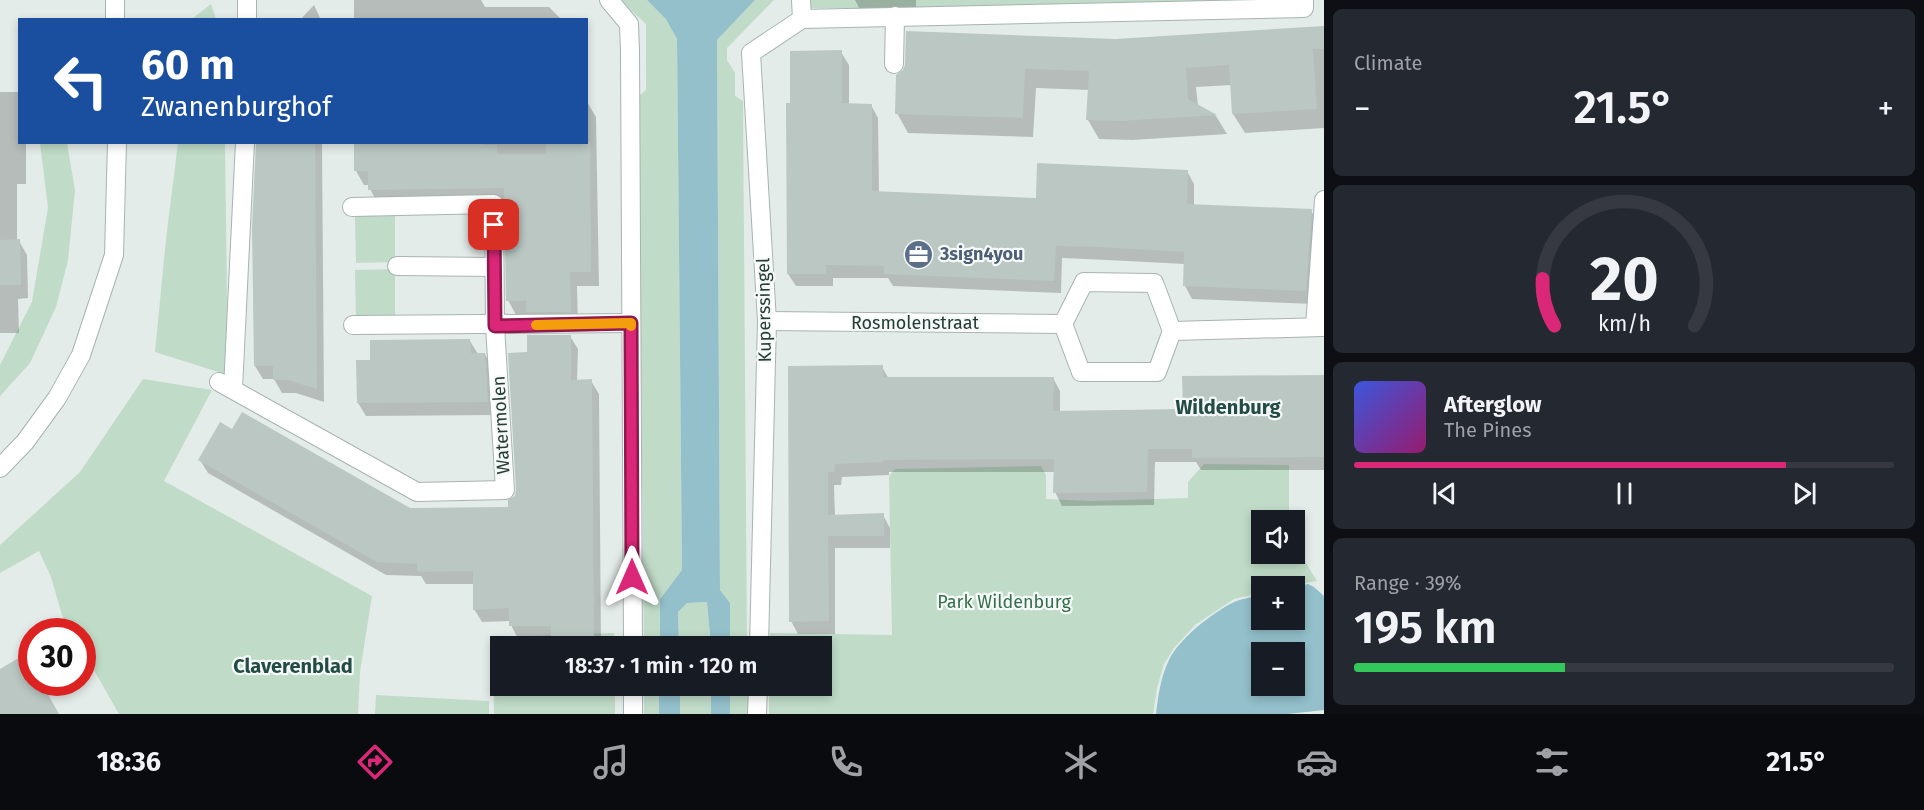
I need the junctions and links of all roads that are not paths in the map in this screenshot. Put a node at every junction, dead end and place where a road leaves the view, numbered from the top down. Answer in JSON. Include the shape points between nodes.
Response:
{"nodes":[{"id":1,"x":115,"y":0,"type":"edge"},
{"id":2,"x":247,"y":0,"type":"edge"},
{"id":3,"x":609,"y":0,"type":"edge"},
{"id":4,"x":801,"y":0,"type":"edge"},
{"id":5,"x":1304,"y":0,"type":"edge"},
{"id":6,"x":895,"y":16,"type":"junction"},
{"id":7,"x":115,"y":18,"type":"edge"},
{"id":8,"x":248,"y":18,"type":"edge"},
{"id":9,"x":801,"y":19,"type":"junction"},
{"id":10,"x":894,"y":64,"type":"dead end"},
{"id":11,"x":117,"y":144,"type":"edge"},
{"id":12,"x":245,"y":144,"type":"edge"},
{"id":13,"x":1324,"y":200,"type":"edge"},
{"id":14,"x":352,"y":207,"type":"dead end"},
{"id":15,"x":397,"y":266,"type":"dead end"},
{"id":16,"x":495,"y":267,"type":"junction"},
{"id":17,"x":767,"y":321,"type":"junction"},
{"id":18,"x":631,"y":323,"type":"junction"},
{"id":19,"x":1063,"y":324,"type":"junction"},
{"id":20,"x":353,"y":325,"type":"dead end"},
{"id":21,"x":495,"y":326,"type":"junction"},
{"id":22,"x":1320,"y":327,"type":"edge"},
{"id":23,"x":1172,"y":331,"type":"junction"},
{"id":24,"x":0,"y":468,"type":"edge"},
{"id":25,"x":633,"y":636,"type":"edge"},
{"id":26,"x":759,"y":636,"type":"edge"},
{"id":27,"x":633,"y":696,"type":"edge"},
{"id":28,"x":758,"y":696,"type":"edge"},
{"id":29,"x":633,"y":714,"type":"edge"},
{"id":30,"x":758,"y":714,"type":"edge"}],
"edges":[{"from":1,"to":7,"type":"street"},
{"from":2,"to":8,"type":"street"},
{"from":3,"to":18,"type":"street","via":[[629,24]]},
{"from":4,"to":9,"type":"street"},
{"from":5,"to":6,"type":"street","via":[[1304,8]]},
{"from":6,"to":9,"type":"street"},
{"from":6,"to":10,"type":"street"},
{"from":9,"to":17,"type":"street","name":"Kuperssingel","via":[[751,53]]},
{"from":11,"to":24,"type":"street","via":[[114,255],[81,355],[57,398]]},
{"from":12,"to":21,"type":"street","name":"Watermolen","via":[[226,386],[417,492],[505,490]]},
{"from":13,"to":22,"type":"street"},
{"from":14,"to":16,"type":"street","name":"Watermolen","via":[[494,204]]},
{"from":15,"to":16,"type":"street"},
{"from":16,"to":21,"type":"street","name":"Watermolen"},
{"from":17,"to":19,"type":"street","name":"Rosmolenstraat"},
{"from":17,"to":26,"type":"street","name":"Kuperssingel"},
{"from":18,"to":21,"type":"street"},
{"from":18,"to":25,"type":"street"},
{"from":19,"to":23,"type":"street","via":[[1084,282],[1154,283]]},
{"from":19,"to":23,"type":"street","via":[[1081,372],[1157,372]]},
{"from":20,"to":21,"type":"street"},
{"from":22,"to":23,"type":"street"},
{"from":27,"to":29,"type":"street"},
{"from":28,"to":30,"type":"street"}]}
